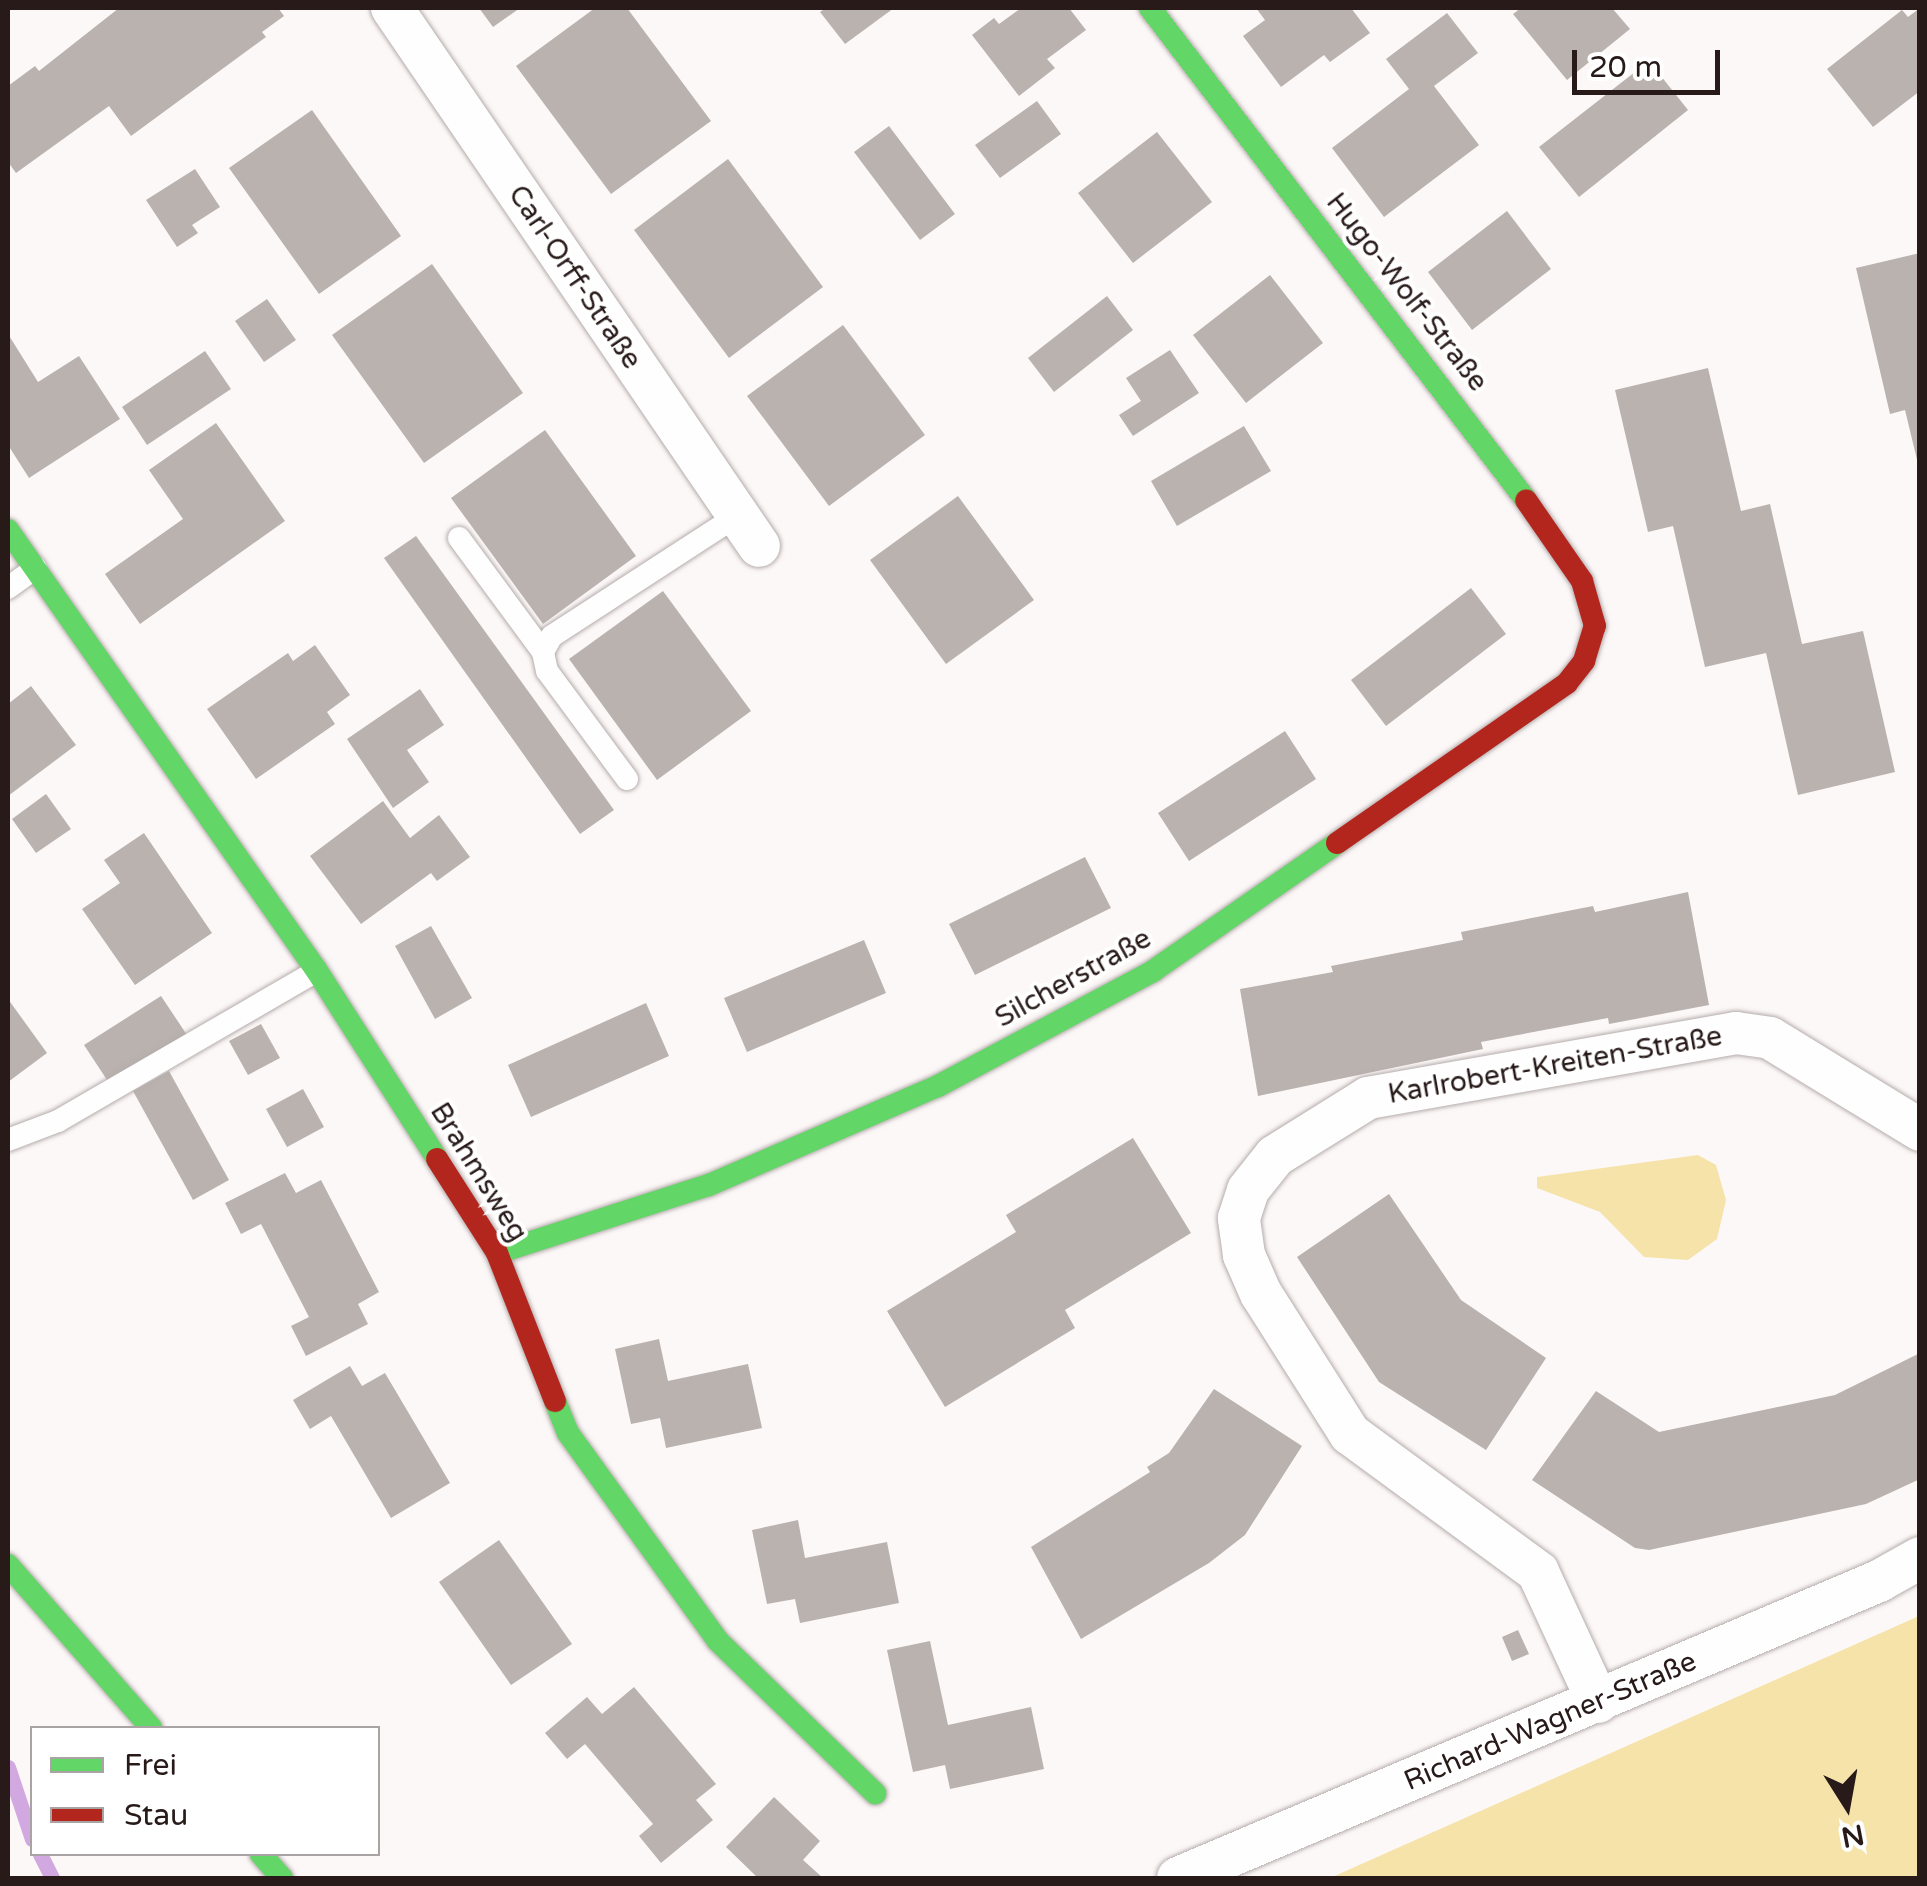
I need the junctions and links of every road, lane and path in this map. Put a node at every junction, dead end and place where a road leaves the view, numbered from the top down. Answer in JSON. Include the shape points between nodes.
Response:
{"nodes":[{"id":1,"x":392,"y":8,"type":"edge"},
{"id":2,"x":1150,"y":8,"type":"edge"},
{"id":3,"x":8,"y":530,"type":"edge"},
{"id":4,"x":748,"y":531,"type":"joint"},
{"id":5,"x":458,"y":538,"type":"dead end"},
{"id":6,"x":36,"y":568,"type":"junction"},
{"id":7,"x":8,"y":588,"type":"edge"},
{"id":8,"x":1595,"y":626,"type":"joint"},
{"id":9,"x":543,"y":652,"type":"junction"},
{"id":10,"x":628,"y":779,"type":"dead end"},
{"id":11,"x":316,"y":971,"type":"junction"},
{"id":12,"x":1920,"y":1130,"type":"edge"},
{"id":13,"x":8,"y":1140,"type":"edge"},
{"id":14,"x":497,"y":1254,"type":"junction"},
{"id":15,"x":1920,"y":1558,"type":"edge"},
{"id":16,"x":8,"y":1565,"type":"edge"},
{"id":17,"x":1598,"y":1702,"type":"junction"},
{"id":18,"x":150,"y":1726,"type":"edge"},
{"id":19,"x":875,"y":1793,"type":"dead end"},
{"id":20,"x":263,"y":1856,"type":"edge"},
{"id":21,"x":282,"y":1878,"type":"edge"},
{"id":22,"x":1178,"y":1878,"type":"edge"}],
"edges":[{"from":1,"to":4,"type":"street","name":"Carl-Orff-Straße"},
{"from":2,"to":8,"type":"street","name":"Hugo-Wolf-Straße","via":[[1555,538],[1582,581]]},
{"from":3,"to":6,"type":"street","name":"Brahmsweg"},
{"from":4,"to":9,"type":"lane","via":[[552,636]]},
{"from":5,"to":9,"type":"lane"},
{"from":6,"to":7,"type":"lane"},
{"from":6,"to":11,"type":"street","name":"Brahmsweg"},
{"from":8,"to":14,"type":"street","name":"Silcherstraße","via":[[1584,661],[1566,682],[1152,971],[938,1086],[708,1185]]},
{"from":9,"to":10,"type":"lane","via":[[546,672]]},
{"from":11,"to":13,"type":"lane","via":[[58,1121]]},
{"from":11,"to":14,"type":"street","name":"Brahmsweg"},
{"from":12,"to":17,"type":"street","name":"Karlrobert-Kreiten-Straße","via":[[1770,1038],[1736,1034],[1368,1098],[1275,1156],[1248,1190],[1239,1218],[1244,1255],[1261,1294],[1350,1434],[1538,1572]]},
{"from":14,"to":19,"type":"street","name":"Brahmsweg","via":[[568,1434],[718,1641]]},
{"from":15,"to":17,"type":"street","name":"Richard-Wagner-Straße"},
{"from":16,"to":18,"type":"street"},
{"from":17,"to":22,"type":"street","name":"Richard-Wagner-Straße"},
{"from":20,"to":21,"type":"street"}]}
